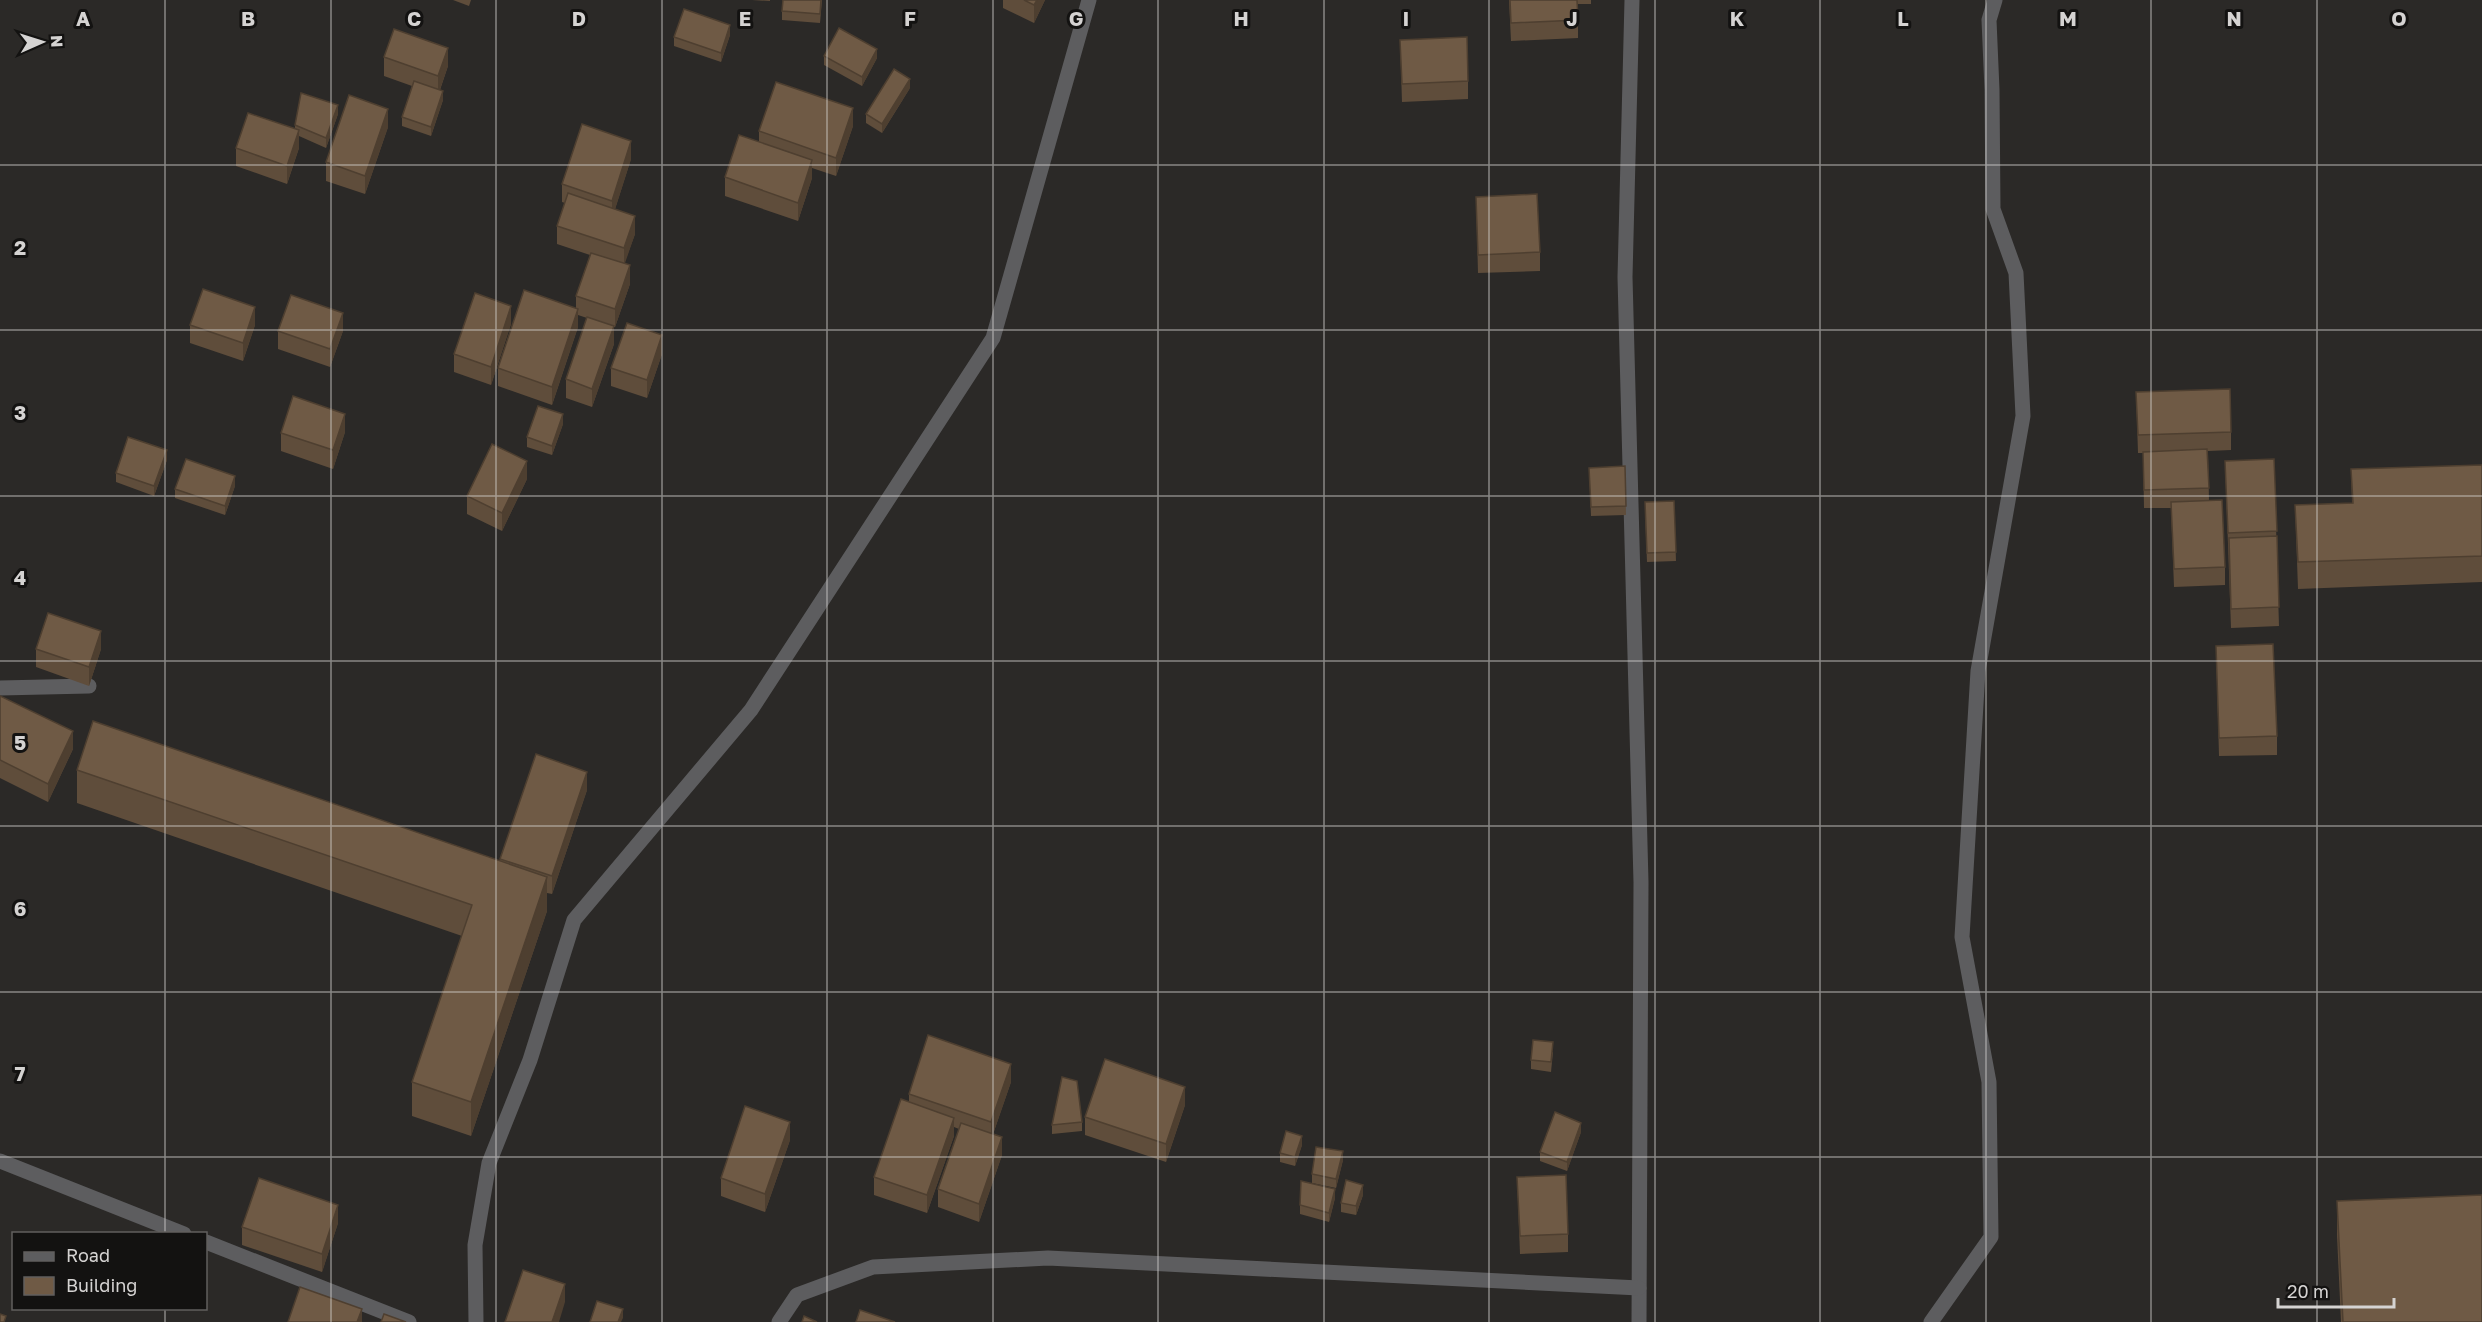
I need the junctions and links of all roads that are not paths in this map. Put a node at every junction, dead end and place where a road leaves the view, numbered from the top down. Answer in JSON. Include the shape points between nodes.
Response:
{"nodes":[{"id":1,"x":1089,"y":0,"type":"edge"},
{"id":2,"x":1632,"y":0,"type":"edge"},
{"id":3,"x":1995,"y":0,"type":"edge"},
{"id":4,"x":89,"y":686,"type":"edge"},
{"id":5,"x":0,"y":688,"type":"edge"},
{"id":6,"x":0,"y":1161,"type":"edge"},
{"id":7,"x":181,"y":1232,"type":"edge"},
{"id":8,"x":207,"y":1242,"type":"edge"},
{"id":9,"x":1639,"y":1288,"type":"junction"},
{"id":10,"x":409,"y":1322,"type":"edge"},
{"id":11,"x":476,"y":1322,"type":"edge"},
{"id":12,"x":779,"y":1322,"type":"edge"},
{"id":13,"x":1639,"y":1322,"type":"edge"},
{"id":14,"x":1931,"y":1322,"type":"edge"}],
"edges":[{"from":1,"to":11,"type":"street","via":[[993,338],[751,710],[574,920],[530,1060],[489,1163],[475,1245]]},
{"from":2,"to":9,"type":"street","via":[[1625,277],[1641,882]]},
{"from":3,"to":14,"type":"street","via":[[1989,20],[1993,208],[2016,273],[2023,416],[1978,671],[1962,937],[1989,1082],[1991,1237]]},
{"from":4,"to":5,"type":"street"},
{"from":6,"to":7,"type":"street"},
{"from":8,"to":10,"type":"street"},
{"from":9,"to":12,"type":"street","via":[[1048,1257],[873,1267],[796,1295]]},
{"from":9,"to":13,"type":"street"}]}
